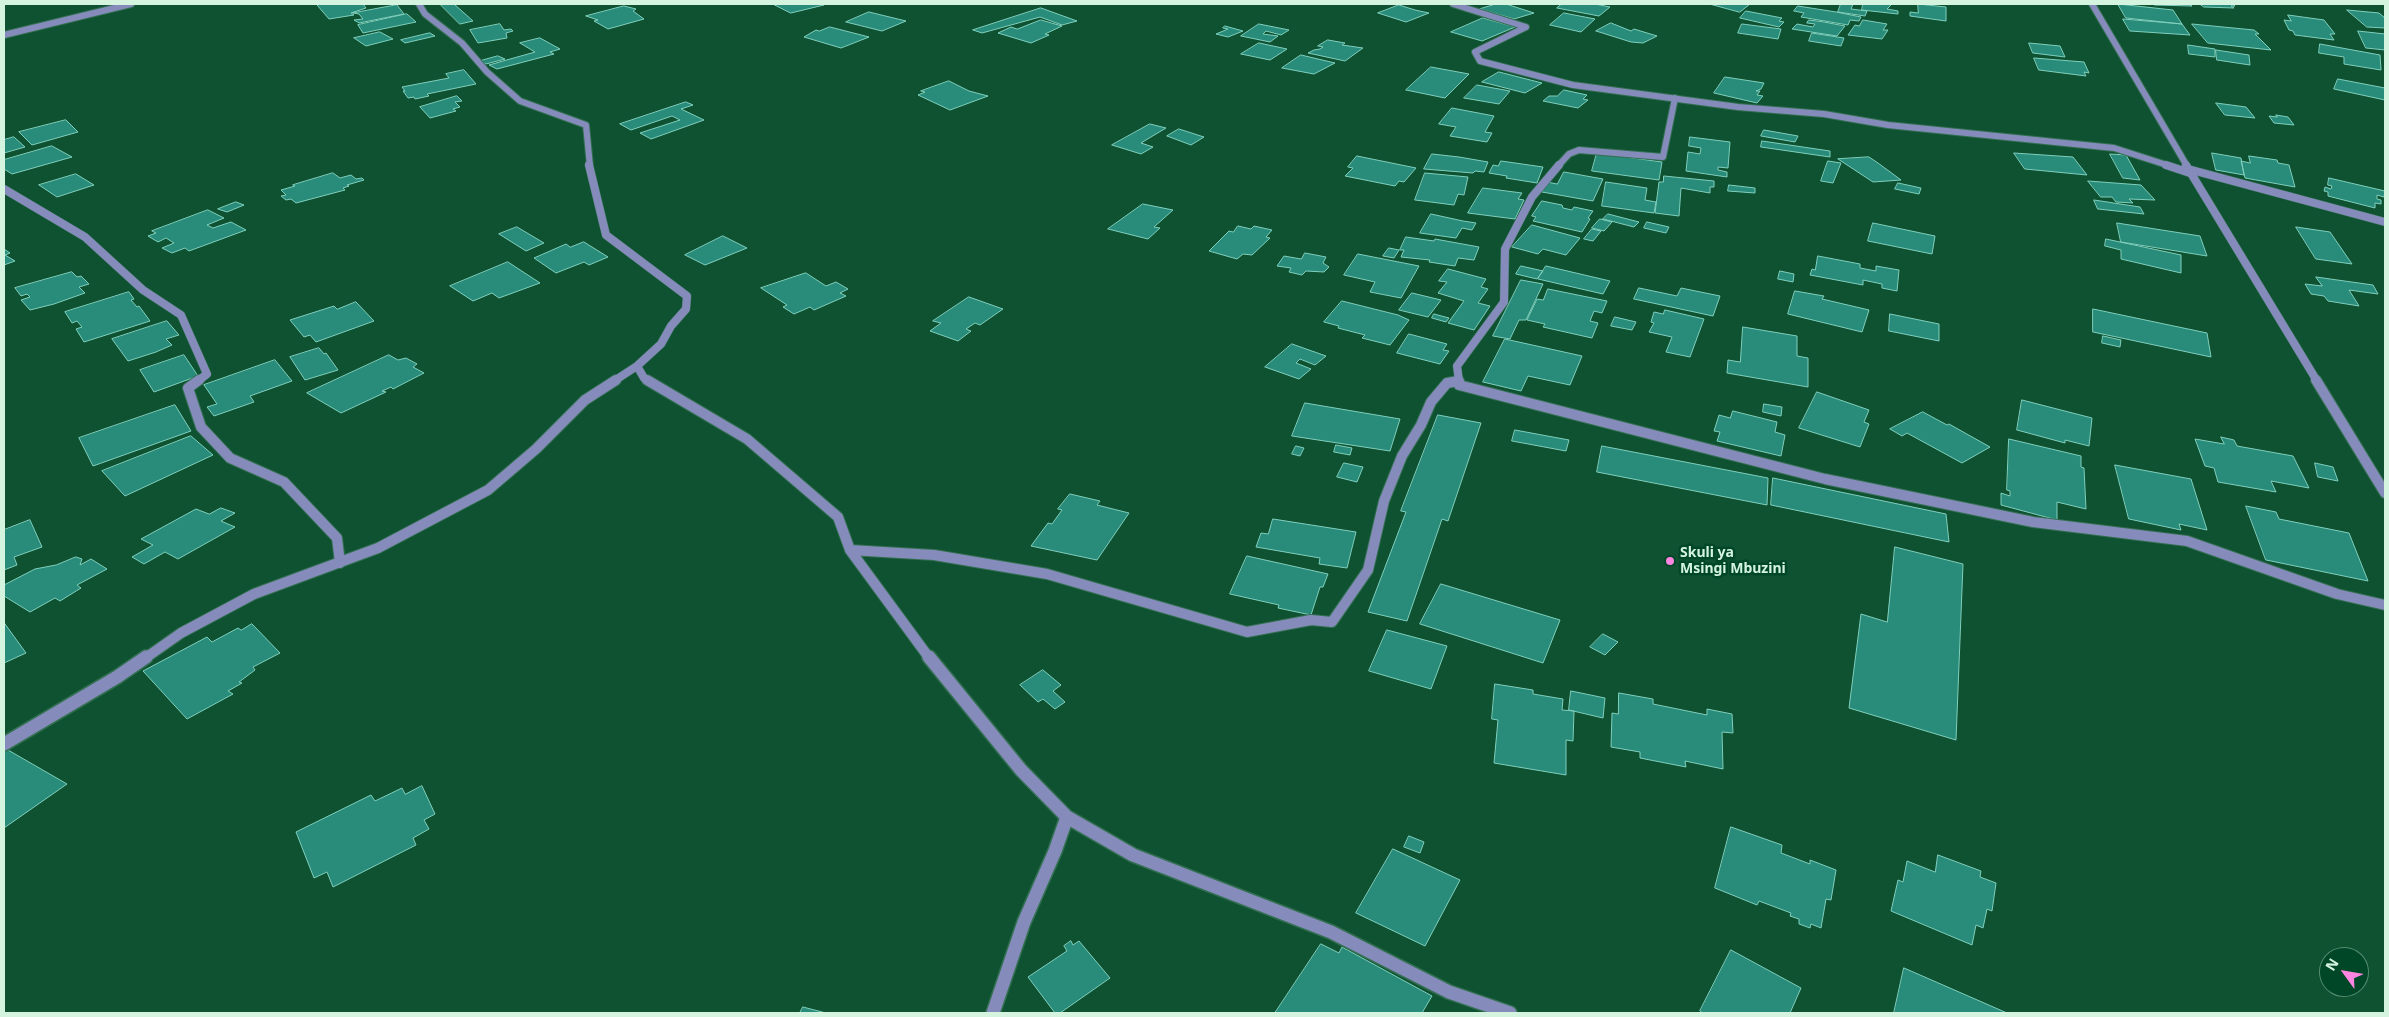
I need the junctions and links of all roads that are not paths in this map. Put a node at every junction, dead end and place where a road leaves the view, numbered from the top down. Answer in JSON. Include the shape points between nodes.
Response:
{"nodes":[{"id":1,"x":131,"y":4,"type":"edge"},
{"id":2,"x":419,"y":4,"type":"edge"},
{"id":3,"x":1453,"y":4,"type":"edge"},
{"id":4,"x":2092,"y":4,"type":"edge"},
{"id":5,"x":4,"y":35,"type":"edge"},
{"id":6,"x":1675,"y":98,"type":"junction"},
{"id":7,"x":2189,"y":171,"type":"junction"},
{"id":8,"x":4,"y":189,"type":"edge"},
{"id":9,"x":2385,"y":222,"type":"edge"},
{"id":10,"x":637,"y":366,"type":"junction"},
{"id":11,"x":1459,"y":381,"type":"junction"},
{"id":12,"x":2385,"y":493,"type":"edge"},
{"id":13,"x":850,"y":550,"type":"junction"},
{"id":14,"x":340,"y":563,"type":"junction"},
{"id":15,"x":2385,"y":605,"type":"edge"},
{"id":16,"x":4,"y":744,"type":"edge"},
{"id":17,"x":1067,"y":817,"type":"junction"},
{"id":18,"x":993,"y":1013,"type":"edge"},
{"id":19,"x":1510,"y":1013,"type":"edge"}],
"edges":[{"from":1,"to":5,"type":"street"},
{"from":2,"to":10,"type":"street","via":[[425,14],[462,43],[487,72],[520,102],[586,126],[590,171],[606,235],[687,296],[686,309],[661,344]]},
{"from":3,"to":6,"type":"street","via":[[1526,27],[1475,52],[1480,61],[1573,85]]},
{"from":4,"to":7,"type":"street"},
{"from":6,"to":7,"type":"street","via":[[1824,114],[1906,127],[2114,148]]},
{"from":6,"to":11,"type":"street","via":[[1663,156],[1579,150],[1568,154],[1548,175],[1532,197],[1505,249],[1504,302],[1458,366]]},
{"from":7,"to":9,"type":"street"},
{"from":7,"to":12,"type":"street"},
{"from":8,"to":14,"type":"street","via":[[85,237],[143,290],[181,315],[207,374],[188,388],[201,427],[230,458],[284,482],[337,538]]},
{"from":10,"to":13,"type":"street","via":[[644,378],[747,439],[838,517]]},
{"from":10,"to":14,"type":"street","via":[[585,400],[536,449],[488,490],[378,548]]},
{"from":11,"to":13,"type":"street","via":[[1447,383],[1431,402],[1402,456],[1384,501],[1368,570],[1332,622],[1311,620],[1247,632],[1047,574],[934,555]]},
{"from":11,"to":15,"type":"street","via":[[1459,385],[1824,479],[2033,522],[2188,541],[2337,594]]},
{"from":13,"to":17,"type":"street","via":[[926,653],[1015,763]]},
{"from":14,"to":16,"type":"street","via":[[254,594],[181,632],[117,677]]},
{"from":17,"to":18,"type":"street","via":[[1024,922]]},
{"from":17,"to":19,"type":"street","via":[[1133,855],[1331,932],[1449,992]]}]}
